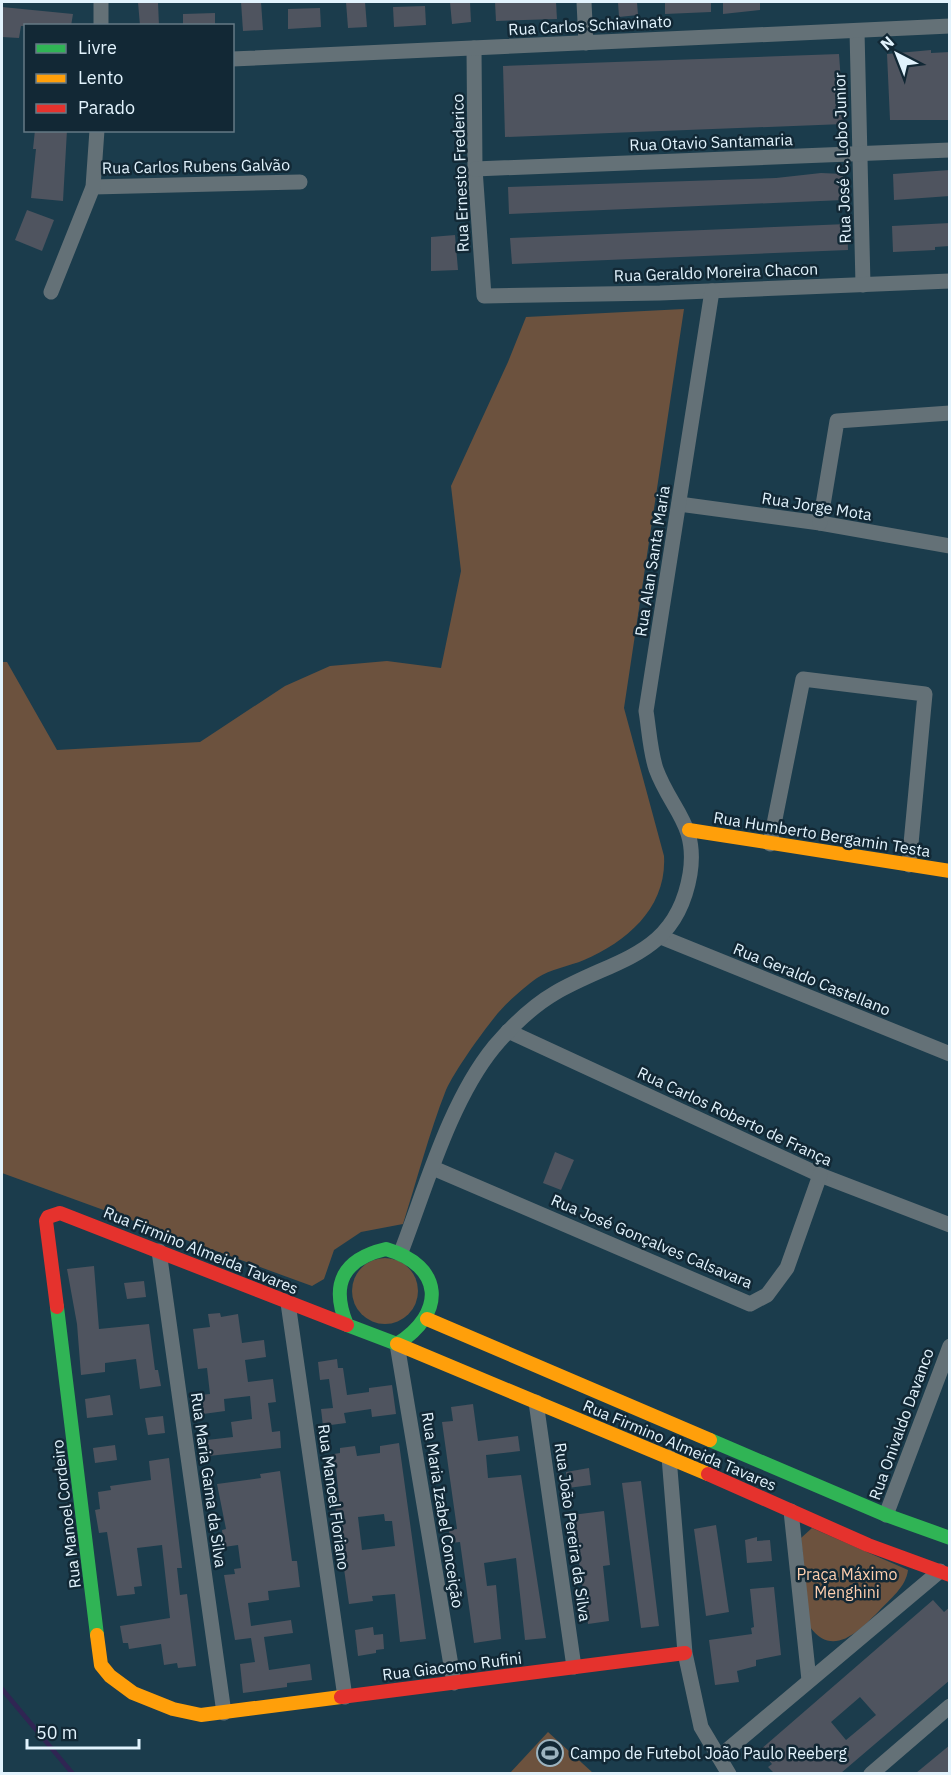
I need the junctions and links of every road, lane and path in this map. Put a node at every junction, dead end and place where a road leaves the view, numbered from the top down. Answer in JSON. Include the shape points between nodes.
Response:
{"nodes":[{"id":1,"x":101,"y":2,"type":"edge"},
{"id":2,"x":584,"y":2,"type":"edge"},
{"id":3,"x":101,"y":24,"type":"edge"},
{"id":4,"x":950,"y":26,"type":"edge"},
{"id":5,"x":856,"y":31,"type":"junction"},
{"id":6,"x":586,"y":43,"type":"junction"},
{"id":7,"x":474,"y":48,"type":"junction"},
{"id":8,"x":234,"y":59,"type":"edge"},
{"id":9,"x":97,"y":132,"type":"edge"},
{"id":10,"x":950,"y":150,"type":"edge"},
{"id":11,"x":860,"y":154,"type":"junction"},
{"id":12,"x":475,"y":169,"type":"junction"},
{"id":13,"x":300,"y":182,"type":"dead end"},
{"id":14,"x":93,"y":187,"type":"junction"},
{"id":15,"x":950,"y":281,"type":"edge"},
{"id":16,"x":863,"y":285,"type":"junction"},
{"id":17,"x":712,"y":291,"type":"junction"},
{"id":18,"x":51,"y":292,"type":"dead end"},
{"id":19,"x":484,"y":296,"type":"joint"},
{"id":20,"x":950,"y":413,"type":"edge"},
{"id":21,"x":679,"y":504,"type":"junction"},
{"id":22,"x":820,"y":523,"type":"junction"},
{"id":23,"x":950,"y":546,"type":"edge"},
{"id":24,"x":689,"y":830,"type":"junction"},
{"id":25,"x":770,"y":844,"type":"junction"},
{"id":26,"x":909,"y":865,"type":"junction"},
{"id":27,"x":950,"y":871,"type":"edge"},
{"id":28,"x":661,"y":937,"type":"junction"},
{"id":29,"x":508,"y":1031,"type":"junction"},
{"id":30,"x":950,"y":1054,"type":"edge"},
{"id":31,"x":434,"y":1168,"type":"junction"},
{"id":32,"x":820,"y":1175,"type":"junction"},
{"id":33,"x":46,"y":1221,"type":"joint"},
{"id":34,"x":950,"y":1225,"type":"edge"},
{"id":35,"x":159,"y":1251,"type":"junction"},
{"id":36,"x":401,"y":1252,"type":"junction"},
{"id":37,"x":288,"y":1303,"type":"junction"},
{"id":38,"x":427,"y":1319,"type":"junction"},
{"id":39,"x":347,"y":1325,"type":"junction"},
{"id":40,"x":397,"y":1344,"type":"junction"},
{"id":41,"x":950,"y":1346,"type":"edge"},
{"id":42,"x":944,"y":1380,"type":"edge"},
{"id":43,"x":536,"y":1402,"type":"junction"},
{"id":44,"x":669,"y":1457,"type":"junction"},
{"id":45,"x":791,"y":1511,"type":"junction"},
{"id":46,"x":886,"y":1515,"type":"junction"},
{"id":47,"x":950,"y":1538,"type":"edge"},
{"id":48,"x":945,"y":1573,"type":"edge"},
{"id":49,"x":685,"y":1653,"type":"junction"},
{"id":50,"x":574,"y":1667,"type":"junction"},
{"id":51,"x":809,"y":1680,"type":"junction"},
{"id":52,"x":454,"y":1683,"type":"junction"},
{"id":53,"x":345,"y":1697,"type":"junction"},
{"id":54,"x":950,"y":1706,"type":"edge"},
{"id":55,"x":224,"y":1713,"type":"junction"},
{"id":56,"x":719,"y":1757,"type":"junction"},
{"id":57,"x":729,"y":1773,"type":"edge"},
{"id":58,"x":871,"y":1773,"type":"edge"}],
"edges":[{"from":1,"to":3,"type":"street"},
{"from":2,"to":6,"type":"street"},
{"from":4,"to":5,"type":"street","name":"Rua Carlos Schiavinato"},
{"from":5,"to":6,"type":"street","name":"Rua Carlos Schiavinato"},
{"from":5,"to":11,"type":"street","name":"Rua José C. Lobo Junior"},
{"from":6,"to":7,"type":"street","name":"Rua Carlos Schiavinato"},
{"from":7,"to":8,"type":"street","name":"Rua Carlos Schiavinato"},
{"from":7,"to":12,"type":"street","name":"Rua Ernesto Frederico"},
{"from":9,"to":14,"type":"street"},
{"from":10,"to":11,"type":"street","name":"Rua Otavio Santamaria"},
{"from":11,"to":12,"type":"street","name":"Rua Otavio Santamaria"},
{"from":11,"to":16,"type":"street","name":"Rua José C. Lobo Junior"},
{"from":12,"to":19,"type":"street","name":"Rua Ernesto Frederico"},
{"from":13,"to":14,"type":"street","name":"Rua Carlos Rubens Galvão"},
{"from":14,"to":18,"type":"street"},
{"from":15,"to":16,"type":"street","name":"Rua Geraldo Moreira Chacon"},
{"from":16,"to":17,"type":"street","name":"Rua Geraldo Moreira Chacon"},
{"from":17,"to":19,"type":"street","name":"Rua Geraldo Moreira Chacon"},
{"from":17,"to":21,"type":"street","name":"Rua Alan Santa Maria"},
{"from":20,"to":22,"type":"street","via":[[837,421]]},
{"from":21,"to":22,"type":"street","name":"Rua Jorge Mota"},
{"from":21,"to":24,"type":"street","name":"Rua Alan Santa Maria","via":[[646,711],[656,769]]},
{"from":22,"to":23,"type":"street","name":"Rua Jorge Mota"},
{"from":24,"to":25,"type":"street","name":"Rua Humberto Bergamin Testa"},
{"from":24,"to":28,"type":"street","via":[[690,874],[676,913]]},
{"from":25,"to":26,"type":"street","name":"Rua Humberto Bergamin Testa"},
{"from":25,"to":26,"type":"street","via":[[803,679],[925,694]]},
{"from":26,"to":27,"type":"street","name":"Rua Humberto Bergamin Testa"},
{"from":28,"to":29,"type":"street","via":[[622,963],[553,994]]},
{"from":28,"to":30,"type":"street","name":"Rua Geraldo Castellano"},
{"from":29,"to":31,"type":"street","via":[[471,1079]]},
{"from":29,"to":32,"type":"street","name":"Rua Carlos Roberto de França"},
{"from":31,"to":32,"type":"street","name":"Rua José Gonçalves Calsavara","via":[[750,1304],[768,1295],[787,1268]]},
{"from":31,"to":36,"type":"street"},
{"from":32,"to":34,"type":"street","name":"Rua Carlos Roberto de França"},
{"from":33,"to":35,"type":"street","name":"Rua Firmino Almeida Tavares","via":[[52,1214],[60,1213]]},
{"from":33,"to":55,"type":"street","name":"Rua Manoel Cordeiro","via":[[101,1665],[120,1684],[170,1709],[201,1715]]},
{"from":35,"to":37,"type":"street","name":"Rua Firmino Almeida Tavares"},
{"from":35,"to":55,"type":"street","name":"Rua Maria Gama da Silva"},
{"from":36,"to":38,"type":"street","via":[[414,1259],[431,1287]]},
{"from":36,"to":39,"type":"street","via":[[371,1252],[347,1269],[338,1297]]},
{"from":37,"to":39,"type":"street","name":"Rua Firmino Almeida Tavares"},
{"from":37,"to":53,"type":"street","name":"Rua Manoel Floriano"},
{"from":38,"to":40,"type":"street"},
{"from":38,"to":46,"type":"street","name":"Rua Firmino Almeida Tavares"},
{"from":39,"to":40,"type":"street","name":"Rua Firmino Almeida Tavares"},
{"from":40,"to":43,"type":"street","name":"Rua Firmino Almeida Tavares"},
{"from":40,"to":52,"type":"street","name":"Rua Maria Izabel Conceição"},
{"from":41,"to":42,"type":"street","name":"Rua Onivaldo Davanco"},
{"from":42,"to":46,"type":"street","name":"Rua Onivaldo Davanco"},
{"from":43,"to":44,"type":"street","name":"Rua Firmino Almeida Tavares"},
{"from":43,"to":50,"type":"street","name":"Rua João Pereira da Silva"},
{"from":44,"to":45,"type":"street","name":"Rua Firmino Almeida Tavares"},
{"from":44,"to":49,"type":"street"},
{"from":45,"to":48,"type":"street","name":"Rua Firmino Almeida Tavares"},
{"from":45,"to":51,"type":"street"},
{"from":46,"to":47,"type":"street","name":"Rua Firmino Almeida Tavares"},
{"from":48,"to":51,"type":"street"},
{"from":49,"to":50,"type":"street","name":"Rua Giacomo Rufini"},
{"from":49,"to":56,"type":"street","via":[[701,1727]]},
{"from":50,"to":52,"type":"street","name":"Rua Giacomo Rufini"},
{"from":51,"to":56,"type":"street"},
{"from":52,"to":53,"type":"street","name":"Rua Giacomo Rufini"},
{"from":53,"to":55,"type":"street","name":"Rua Giacomo Rufini"},
{"from":54,"to":58,"type":"street"},
{"from":56,"to":57,"type":"street"}]}
